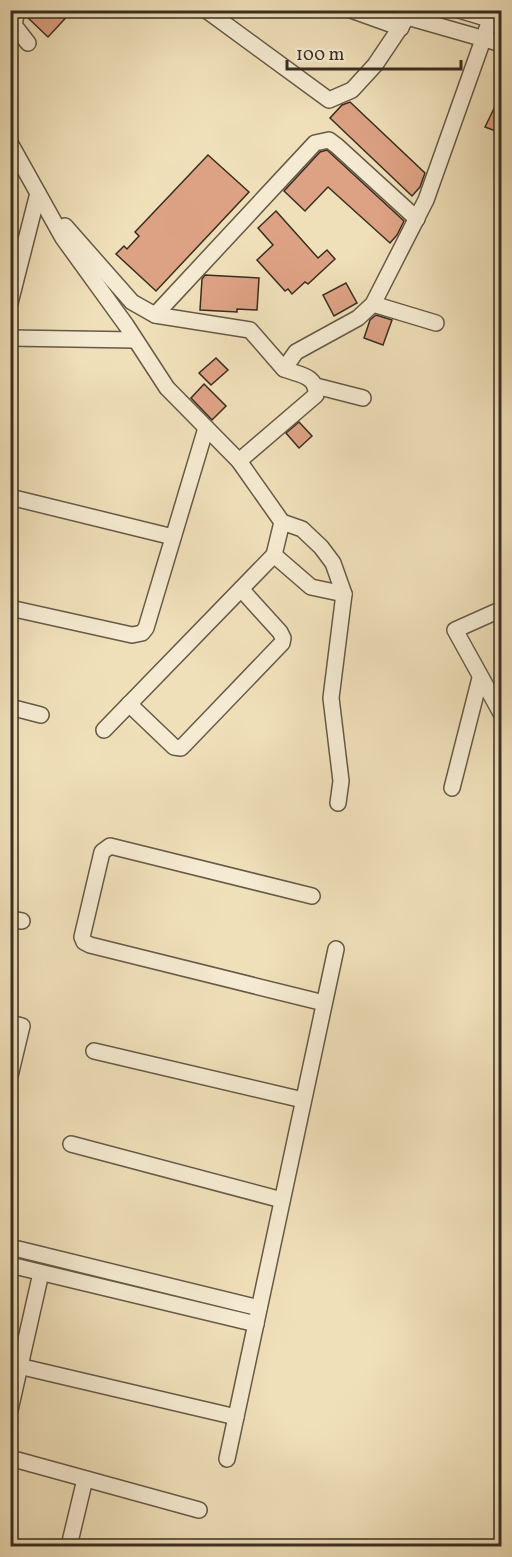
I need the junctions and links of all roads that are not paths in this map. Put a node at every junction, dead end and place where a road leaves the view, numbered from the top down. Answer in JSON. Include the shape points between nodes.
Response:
{"nodes":[{"id":1,"x":17,"y":10,"type":"edge"},
{"id":2,"x":206,"y":10,"type":"edge"},
{"id":3,"x":351,"y":10,"type":"edge"},
{"id":4,"x":383,"y":10,"type":"edge"},
{"id":5,"x":459,"y":10,"type":"edge"},
{"id":6,"x":407,"y":19,"type":"edge"},
{"id":7,"x":496,"y":21,"type":"edge"},
{"id":8,"x":483,"y":39,"type":"junction"},
{"id":9,"x":28,"y":43,"type":"dead end"},
{"id":10,"x":501,"y":44,"type":"edge"},
{"id":11,"x":10,"y":143,"type":"edge"},
{"id":12,"x":14,"y":161,"type":"edge"},
{"id":13,"x":38,"y":193,"type":"junction"},
{"id":14,"x":59,"y":219,"type":"dead end"},
{"id":15,"x":417,"y":219,"type":"junction"},
{"id":16,"x":10,"y":303,"type":"edge"},
{"id":17,"x":373,"y":304,"type":"junction"},
{"id":18,"x":155,"y":315,"type":"junction"},
{"id":19,"x":436,"y":323,"type":"dead end"},
{"id":20,"x":10,"y":338,"type":"edge"},
{"id":21,"x":135,"y":339,"type":"junction"},
{"id":22,"x":284,"y":369,"type":"junction"},
{"id":23,"x":316,"y":386,"type":"junction"},
{"id":24,"x":363,"y":398,"type":"dead end"},
{"id":25,"x":206,"y":428,"type":"junction"},
{"id":26,"x":238,"y":461,"type":"junction"},
{"id":27,"x":10,"y":497,"type":"edge"},
{"id":28,"x":282,"y":522,"type":"junction"},
{"id":29,"x":173,"y":537,"type":"junction"},
{"id":30,"x":274,"y":555,"type":"junction"},
{"id":31,"x":241,"y":589,"type":"junction"},
{"id":32,"x":344,"y":594,"type":"junction"},
{"id":33,"x":10,"y":608,"type":"edge"},
{"id":34,"x":501,"y":609,"type":"edge"},
{"id":35,"x":480,"y":678,"type":"junction"},
{"id":36,"x":129,"y":704,"type":"junction"},
{"id":37,"x":10,"y":707,"type":"edge"},
{"id":38,"x":41,"y":715,"type":"dead end"},
{"id":39,"x":501,"y":715,"type":"edge"},
{"id":40,"x":104,"y":730,"type":"dead end"},
{"id":41,"x":452,"y":788,"type":"dead end"},
{"id":42,"x":338,"y":803,"type":"dead end"},
{"id":43,"x":312,"y":896,"type":"dead end"},
{"id":44,"x":336,"y":949,"type":"dead end"},
{"id":45,"x":324,"y":1003,"type":"junction"},
{"id":46,"x":10,"y":1023,"type":"edge"},
{"id":47,"x":94,"y":1051,"type":"dead end"},
{"id":48,"x":10,"y":1076,"type":"edge"},
{"id":49,"x":303,"y":1100,"type":"junction"},
{"id":50,"x":71,"y":1144,"type":"dead end"},
{"id":51,"x":282,"y":1200,"type":"junction"},
{"id":52,"x":10,"y":1247,"type":"edge"},
{"id":53,"x":10,"y":1265,"type":"edge"},
{"id":54,"x":41,"y":1273,"type":"junction"},
{"id":55,"x":259,"y":1308,"type":"junction"},
{"id":56,"x":256,"y":1324,"type":"junction"},
{"id":57,"x":15,"y":1366,"type":"edge"},
{"id":58,"x":10,"y":1410,"type":"edge"},
{"id":59,"x":236,"y":1417,"type":"junction"},
{"id":60,"x":10,"y":1458,"type":"edge"},
{"id":61,"x":227,"y":1459,"type":"dead end"},
{"id":62,"x":85,"y":1479,"type":"junction"},
{"id":63,"x":199,"y":1510,"type":"dead end"},
{"id":64,"x":69,"y":1546,"type":"edge"}],
"edges":[{"from":1,"to":9,"type":"street","via":[[14,25]]},
{"from":2,"to":6,"type":"street","via":[[329,100],[352,90]]},
{"from":3,"to":6,"type":"street"},
{"from":4,"to":6,"type":"street"},
{"from":5,"to":7,"type":"street"},
{"from":6,"to":8,"type":"street"},
{"from":7,"to":8,"type":"street"},
{"from":8,"to":10,"type":"street"},
{"from":8,"to":15,"type":"street"},
{"from":11,"to":12,"type":"street"},
{"from":12,"to":13,"type":"street"},
{"from":13,"to":16,"type":"street"},
{"from":13,"to":21,"type":"street","via":[[63,238]]},
{"from":14,"to":18,"type":"street","via":[[132,302]]},
{"from":15,"to":17,"type":"street"},
{"from":15,"to":18,"type":"street","via":[[329,140],[315,143]]},
{"from":17,"to":19,"type":"street"},
{"from":17,"to":22,"type":"street","via":[[358,318],[296,352]]},
{"from":18,"to":22,"type":"street","via":[[250,330]]},
{"from":20,"to":21,"type":"street"},
{"from":21,"to":25,"type":"street","via":[[167,388]]},
{"from":22,"to":23,"type":"street","via":[[312,380]]},
{"from":23,"to":24,"type":"street"},
{"from":23,"to":26,"type":"street","via":[[316,395]]},
{"from":25,"to":26,"type":"street"},
{"from":25,"to":29,"type":"street"},
{"from":26,"to":28,"type":"street"},
{"from":27,"to":29,"type":"street"},
{"from":28,"to":30,"type":"street"},
{"from":28,"to":32,"type":"street","via":[[302,529],[321,547],[333,563]]},
{"from":29,"to":33,"type":"street","via":[[146,628],[137,635]]},
{"from":30,"to":31,"type":"street"},
{"from":30,"to":32,"type":"street","via":[[311,587]]},
{"from":31,"to":36,"type":"street"},
{"from":31,"to":36,"type":"street","via":[[280,632],[282,643],[185,744],[174,747]]},
{"from":32,"to":42,"type":"street","via":[[331,699],[341,781]]},
{"from":34,"to":35,"type":"street","via":[[455,630]]},
{"from":35,"to":39,"type":"street"},
{"from":35,"to":41,"type":"street"},
{"from":36,"to":40,"type":"street"},
{"from":37,"to":38,"type":"street"},
{"from":43,"to":45,"type":"street","via":[[110,846],[102,852],[82,937],[90,945]]},
{"from":44,"to":45,"type":"street"},
{"from":45,"to":49,"type":"street"},
{"from":46,"to":48,"type":"street","via":[[22,1026]]},
{"from":47,"to":49,"type":"street"},
{"from":49,"to":51,"type":"street"},
{"from":50,"to":51,"type":"street"},
{"from":51,"to":55,"type":"street"},
{"from":52,"to":55,"type":"street"},
{"from":53,"to":54,"type":"street"},
{"from":54,"to":56,"type":"street"},
{"from":54,"to":57,"type":"street"},
{"from":55,"to":56,"type":"street"},
{"from":56,"to":59,"type":"street"},
{"from":57,"to":58,"type":"street"},
{"from":57,"to":59,"type":"street"},
{"from":59,"to":61,"type":"street"},
{"from":60,"to":62,"type":"street"},
{"from":62,"to":63,"type":"street"},
{"from":62,"to":64,"type":"street"}]}
